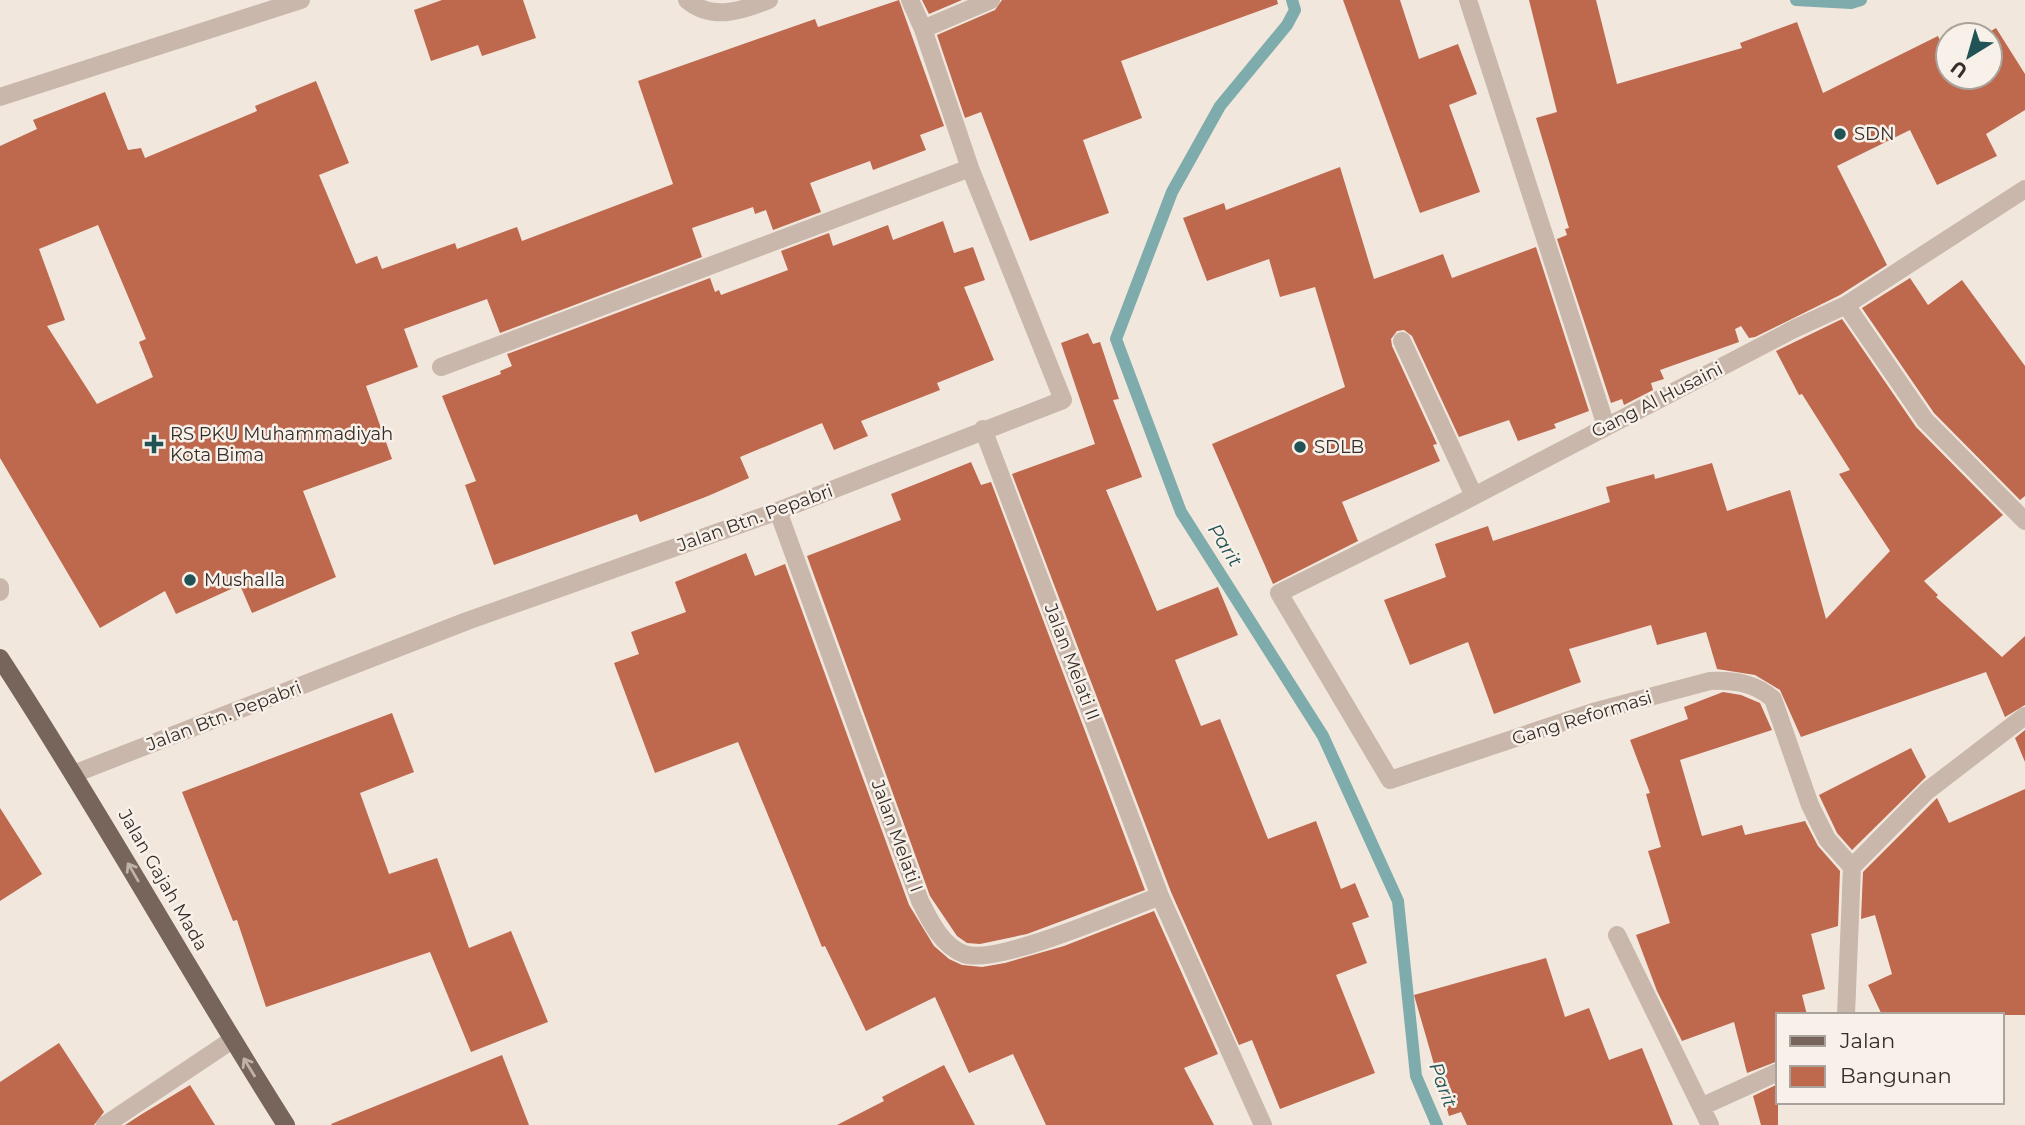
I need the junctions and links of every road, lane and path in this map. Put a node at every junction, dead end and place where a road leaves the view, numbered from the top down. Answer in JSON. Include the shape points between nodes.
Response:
{"nodes":[{"id":1,"x":301,"y":0,"type":"edge"},
{"id":2,"x":687,"y":0,"type":"edge"},
{"id":3,"x":769,"y":0,"type":"edge"},
{"id":4,"x":910,"y":0,"type":"edge"},
{"id":5,"x":991,"y":0,"type":"edge"},
{"id":6,"x":1468,"y":0,"type":"edge"},
{"id":7,"x":923,"y":29,"type":"junction"},
{"id":8,"x":0,"y":97,"type":"edge"},
{"id":9,"x":970,"y":168,"type":"junction"},
{"id":10,"x":2025,"y":189,"type":"edge"},
{"id":11,"x":1846,"y":305,"type":"junction"},
{"id":12,"x":1402,"y":341,"type":"dead end"},
{"id":13,"x":441,"y":367,"type":"dead end"},
{"id":14,"x":1606,"y":426,"type":"junction"},
{"id":15,"x":983,"y":429,"type":"junction"},
{"id":16,"x":1474,"y":496,"type":"junction"},
{"id":17,"x":778,"y":511,"type":"junction"},
{"id":18,"x":2025,"y":521,"type":"edge"},
{"id":19,"x":0,"y":587,"type":"edge"},
{"id":20,"x":0,"y":592,"type":"edge"},
{"id":21,"x":0,"y":658,"type":"edge"},
{"id":22,"x":2025,"y":716,"type":"edge"},
{"id":23,"x":76,"y":774,"type":"junction"},
{"id":24,"x":1390,"y":780,"type":"joint"},
{"id":25,"x":1852,"y":867,"type":"junction"},
{"id":26,"x":1160,"y":896,"type":"junction"},
{"id":27,"x":1617,"y":934,"type":"dead end"},
{"id":28,"x":1846,"y":1013,"type":"edge"},
{"id":29,"x":232,"y":1040,"type":"junction"},
{"id":30,"x":1776,"y":1073,"type":"edge"},
{"id":31,"x":1703,"y":1106,"type":"junction"},
{"id":32,"x":105,"y":1125,"type":"edge"},
{"id":33,"x":286,"y":1125,"type":"edge"},
{"id":34,"x":1263,"y":1125,"type":"edge"},
{"id":35,"x":1710,"y":1125,"type":"edge"}],
"edges":[{"from":1,"to":8,"type":"street"},
{"from":2,"to":3,"type":"street","via":[[697,8],[719,12]]},
{"from":4,"to":7,"type":"street","name":"Jalan Btn. Pepabri"},
{"from":5,"to":7,"type":"street"},
{"from":6,"to":14,"type":"street"},
{"from":7,"to":9,"type":"street","name":"Jalan Btn. Pepabri"},
{"from":9,"to":13,"type":"street"},
{"from":9,"to":15,"type":"street","name":"Jalan Btn. Pepabri","via":[[1063,400]]},
{"from":10,"to":11,"type":"street","name":"Gang Al Husaini"},
{"from":11,"to":14,"type":"street","name":"Gang Al Husaini"},
{"from":11,"to":18,"type":"street","via":[[1926,420]]},
{"from":12,"to":16,"type":"street"},
{"from":14,"to":16,"type":"street","name":"Gang Al Husaini"},
{"from":15,"to":17,"type":"street","name":"Jalan Btn. Pepabri"},
{"from":15,"to":26,"type":"street","name":"Jalan Melati II"},
{"from":16,"to":24,"type":"street","name":"Gang Al Husaini","via":[[1279,593]]},
{"from":17,"to":23,"type":"street","name":"Jalan Btn. Pepabri","via":[[467,621]]},
{"from":17,"to":26,"type":"street","name":"Jalan Melati I","via":[[920,901],[949,945],[967,956],[1003,954]]},
{"from":19,"to":20,"type":"street"},
{"from":21,"to":23,"type":"main road","name":"Jalan Gajah Mada"},
{"from":22,"to":25,"type":"street","via":[[1927,791]]},
{"from":29,"to":23,"type":"main road","name":"Jalan Gajah Mada","one_way":true},
{"from":24,"to":25,"type":"street","name":"Gang Reformasi","via":[[1593,712],[1710,681],[1748,684],[1773,699],[1810,805],[1827,839]]},
{"from":25,"to":28,"type":"street"},
{"from":26,"to":34,"type":"street","name":"Jalan Melati II"},
{"from":27,"to":31,"type":"street"},
{"from":29,"to":32,"type":"street"},
{"from":33,"to":29,"type":"main road","name":"Jalan Gajah Mada","one_way":true},
{"from":30,"to":31,"type":"street"},
{"from":31,"to":35,"type":"street"}]}
